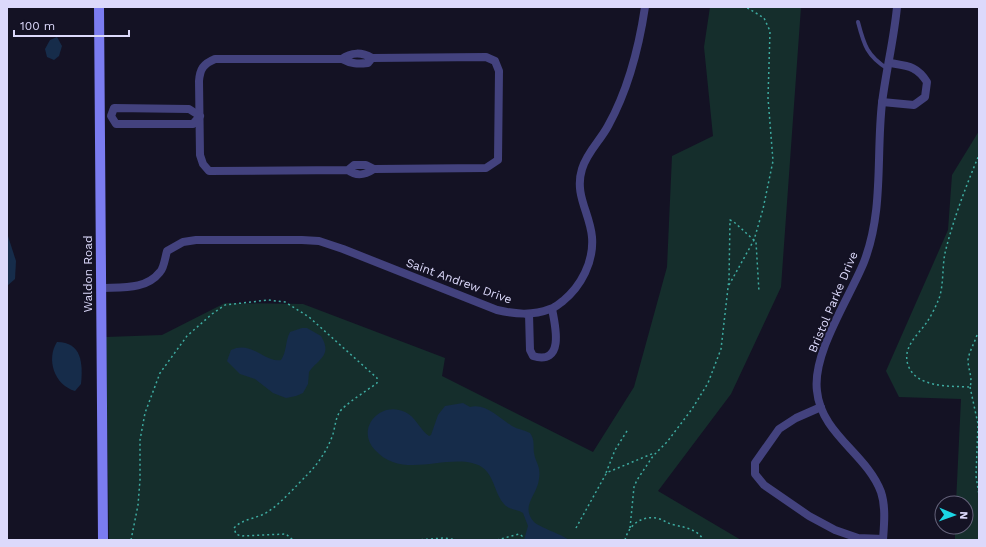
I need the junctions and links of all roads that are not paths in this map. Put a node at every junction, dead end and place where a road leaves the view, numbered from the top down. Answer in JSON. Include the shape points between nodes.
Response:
{"nodes":[{"id":1,"x":99,"y":7,"type":"edge"},
{"id":2,"x":645,"y":7,"type":"edge"},
{"id":3,"x":897,"y":7,"type":"edge"},
{"id":4,"x":858,"y":22,"type":"dead end"},
{"id":5,"x":889,"y":66,"type":"junction"},
{"id":6,"x":882,"y":102,"type":"junction"},
{"id":7,"x":99,"y":116,"type":"junction"},
{"id":8,"x":111,"y":116,"type":"junction"},
{"id":9,"x":200,"y":116,"type":"junction"},
{"id":10,"x":101,"y":288,"type":"junction"},
{"id":11,"x":552,"y":309,"type":"junction"},
{"id":12,"x":528,"y":314,"type":"junction"},
{"id":13,"x":821,"y":407,"type":"junction"},
{"id":14,"x":103,"y":540,"type":"edge"},
{"id":15,"x":883,"y":540,"type":"edge"}],
"edges":[{"from":1,"to":7,"type":"street","name":"Waldon Road"},
{"from":2,"to":11,"type":"street","name":"Saint Andrew Drive","via":[[636,53],[622,93],[608,126],[590,150],[582,168],[579,193],[592,237],[588,266],[575,290]]},
{"from":3,"to":5,"type":"street","name":"Bristol Parke Drive"},
{"from":4,"to":5,"type":"lane","via":[[863,42],[870,55]]},
{"from":5,"to":6,"type":"street","name":"Bristol Parke Drive"},
{"from":5,"to":6,"type":"street","via":[[905,66],[920,71],[927,82],[925,97],[914,105]]},
{"from":6,"to":13,"type":"street","name":"Bristol Parke Drive","via":[[876,214],[865,261],[823,351],[817,372],[816,392]]},
{"from":7,"to":8,"type":"street"},
{"from":7,"to":10,"type":"street","name":"Waldon Road"},
{"from":8,"to":9,"type":"street","via":[[114,108],[189,109]]},
{"from":8,"to":9,"type":"street","via":[[116,124],[193,124]]},
{"from":9,"to":9,"type":"street","via":[[200,154],[203,164],[209,171],[348,170],[353,174],[365,174],[374,169],[486,168],[498,160],[499,71],[495,61],[486,57],[372,58],[348,54],[342,59],[214,59],[200,70]]},
{"from":10,"to":12,"type":"street","name":"Saint Andrew Drive","via":[[147,284],[161,272],[167,252],[183,242],[319,241],[497,310]]},
{"from":10,"to":14,"type":"street","name":"Waldon Road"},
{"from":11,"to":12,"type":"street","name":"Saint Andrew Drive"},
{"from":11,"to":12,"type":"street","via":[[555,346],[553,354],[548,357],[534,356],[530,350]]},
{"from":13,"to":15,"type":"street","name":"Bristol Parke Drive","via":[[837,436],[863,462],[881,493]]},
{"from":13,"to":15,"type":"street","via":[[779,429],[755,463],[755,474],[776,494],[835,530],[858,538]]}]}
